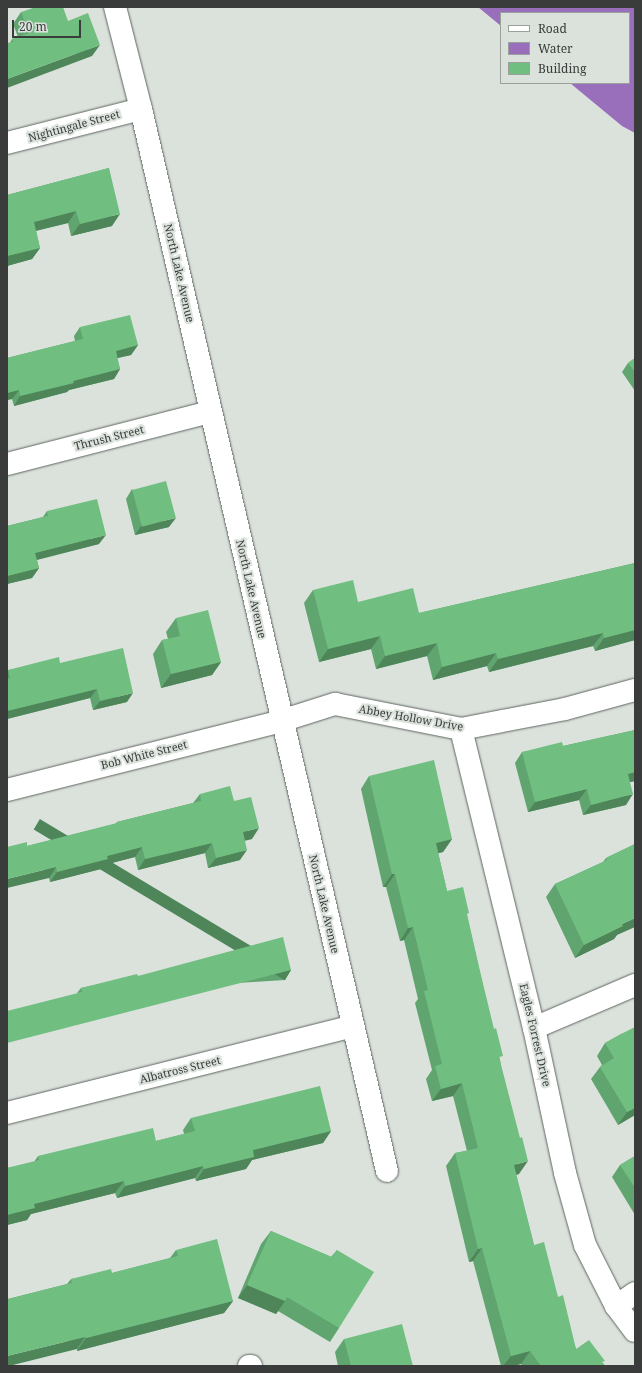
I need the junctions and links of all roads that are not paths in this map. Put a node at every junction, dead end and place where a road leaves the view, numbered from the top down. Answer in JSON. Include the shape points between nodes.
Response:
{"nodes":[{"id":1,"x":115,"y":7,"type":"edge"},
{"id":2,"x":141,"y":109,"type":"junction"},
{"id":3,"x":7,"y":144,"type":"edge"},
{"id":4,"x":210,"y":412,"type":"junction"},
{"id":5,"x":7,"y":464,"type":"edge"},
{"id":6,"x":635,"y":690,"type":"edge"},
{"id":7,"x":281,"y":721,"type":"junction"},
{"id":8,"x":461,"y":728,"type":"junction"},
{"id":9,"x":7,"y":790,"type":"edge"},
{"id":10,"x":635,"y":985,"type":"edge"},
{"id":11,"x":353,"y":1026,"type":"junction"},
{"id":12,"x":534,"y":1028,"type":"junction"},
{"id":13,"x":7,"y":1113,"type":"edge"},
{"id":14,"x":387,"y":1171,"type":"dead end"},
{"id":15,"x":635,"y":1293,"type":"edge"},
{"id":16,"x":616,"y":1306,"type":"junction"},
{"id":17,"x":635,"y":1331,"type":"edge"}],
"edges":[{"from":1,"to":2,"type":"street","name":"North Lake Avenue"},
{"from":2,"to":3,"type":"street","name":"Nightingale Street"},
{"from":2,"to":4,"type":"street","name":"North Lake Avenue"},
{"from":4,"to":5,"type":"street","name":"Thrush Street"},
{"from":4,"to":7,"type":"street","name":"North Lake Avenue"},
{"from":6,"to":8,"type":"street","name":"Abbey Hollow Drive","via":[[565,709]]},
{"from":7,"to":8,"type":"street","name":"Abbey Hollow Drive","via":[[335,704]]},
{"from":7,"to":9,"type":"street","name":"Bob White Street"},
{"from":7,"to":11,"type":"street","name":"North Lake Avenue"},
{"from":8,"to":12,"type":"street","name":"Eagles Forrest Drive"},
{"from":10,"to":12,"type":"street"},
{"from":11,"to":13,"type":"street","name":"Albatross Street"},
{"from":11,"to":14,"type":"street","name":"North Lake Avenue"},
{"from":12,"to":16,"type":"street","name":"Eagles Forrest Drive","via":[[565,1173],[584,1245]]},
{"from":15,"to":16,"type":"street"},
{"from":16,"to":17,"type":"street","name":"Eagles Forrest Drive"}]}
